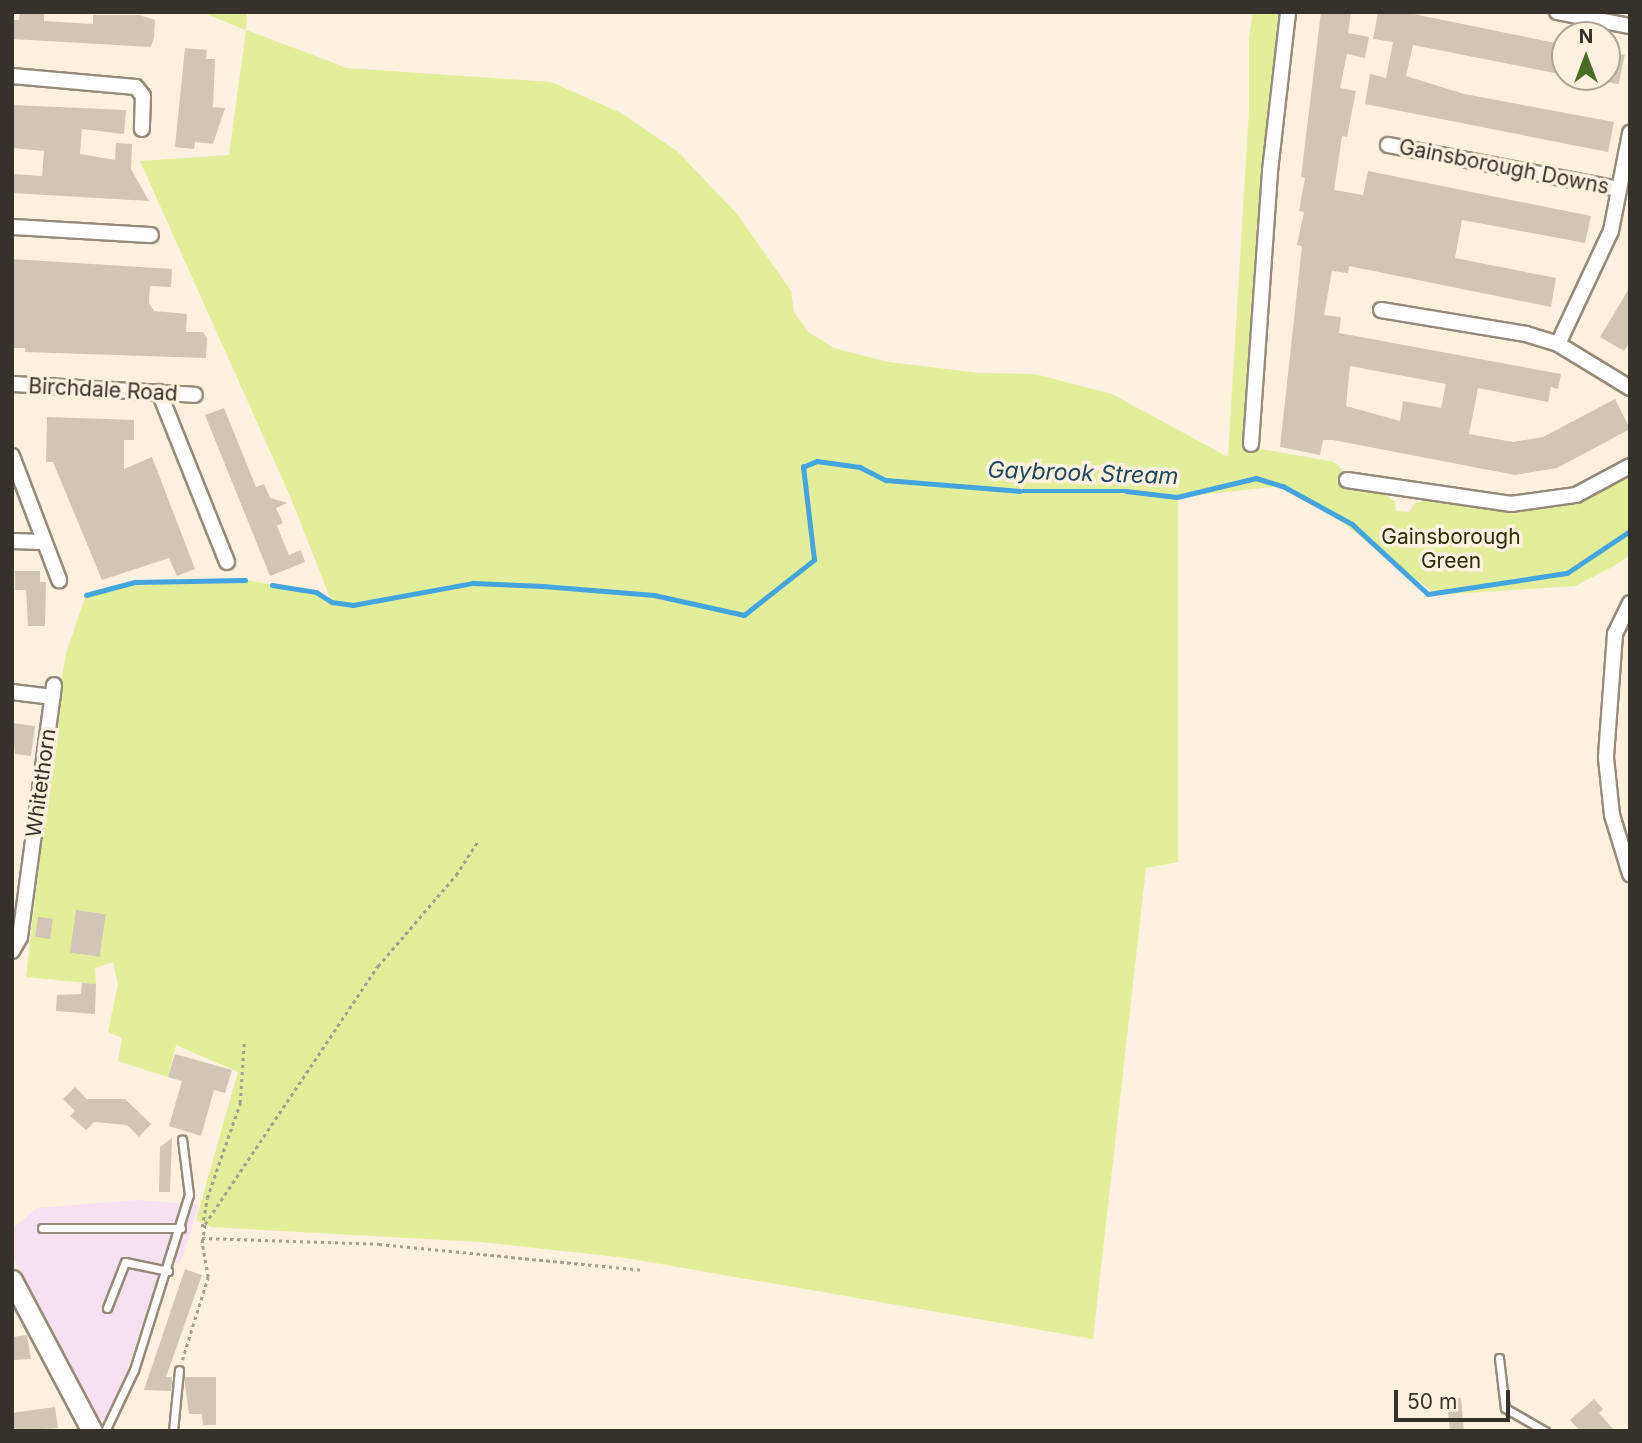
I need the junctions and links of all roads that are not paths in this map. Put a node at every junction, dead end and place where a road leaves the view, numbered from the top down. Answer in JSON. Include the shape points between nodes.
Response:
{"nodes":[{"id":1,"x":1287,"y":12,"type":"edge"},
{"id":2,"x":1557,"y":12,"type":"edge"},
{"id":3,"x":1630,"y":26,"type":"edge"},
{"id":4,"x":12,"y":76,"type":"edge"},
{"id":5,"x":142,"y":129,"type":"dead end"},
{"id":6,"x":1630,"y":133,"type":"edge"},
{"id":7,"x":1388,"y":145,"type":"dead end"},
{"id":8,"x":1619,"y":189,"type":"junction"},
{"id":9,"x":12,"y":227,"type":"edge"},
{"id":10,"x":151,"y":235,"type":"dead end"},
{"id":11,"x":1381,"y":310,"type":"dead end"},
{"id":12,"x":1558,"y":344,"type":"junction"},
{"id":13,"x":12,"y":384,"type":"edge"},
{"id":14,"x":1630,"y":388,"type":"edge"},
{"id":15,"x":159,"y":393,"type":"junction"},
{"id":16,"x":195,"y":395,"type":"dead end"},
{"id":17,"x":1251,"y":444,"type":"dead end"},
{"id":18,"x":12,"y":456,"type":"edge"},
{"id":19,"x":1630,"y":466,"type":"edge"},
{"id":20,"x":1347,"y":480,"type":"dead end"},
{"id":21,"x":12,"y":541,"type":"edge"},
{"id":22,"x":42,"y":542,"type":"junction"},
{"id":23,"x":228,"y":562,"type":"dead end"},
{"id":24,"x":59,"y":580,"type":"dead end"},
{"id":25,"x":1630,"y":603,"type":"edge"},
{"id":26,"x":12,"y":692,"type":"edge"},
{"id":27,"x":1630,"y":874,"type":"edge"},
{"id":28,"x":12,"y":951,"type":"edge"},
{"id":29,"x":182,"y":1139,"type":"dead end"},
{"id":30,"x":42,"y":1228,"type":"dead end"},
{"id":31,"x":180,"y":1228,"type":"junction"},
{"id":32,"x":168,"y":1270,"type":"junction"},
{"id":33,"x":12,"y":1280,"type":"edge"},
{"id":34,"x":19,"y":1308,"type":"edge"},
{"id":35,"x":107,"y":1308,"type":"dead end"},
{"id":36,"x":1499,"y":1358,"type":"dead end"},
{"id":37,"x":179,"y":1370,"type":"road end"},
{"id":38,"x":92,"y":1431,"type":"edge"},
{"id":39,"x":105,"y":1431,"type":"edge"},
{"id":40,"x":173,"y":1431,"type":"edge"},
{"id":41,"x":1545,"y":1431,"type":"edge"}],
"edges":[{"from":1,"to":17,"type":"street","via":[[1270,171]]},
{"from":2,"to":3,"type":"street"},
{"from":4,"to":5,"type":"street","via":[[136,87],[143,96]]},
{"from":6,"to":8,"type":"street"},
{"from":7,"to":8,"type":"street","name":"Gainsborough Downs"},
{"from":8,"to":12,"type":"street","via":[[1599,264]]},
{"from":9,"to":10,"type":"street"},
{"from":11,"to":12,"type":"street","via":[[1526,334]]},
{"from":12,"to":14,"type":"street"},
{"from":13,"to":15,"type":"street","name":"Birchdale Road"},
{"from":15,"to":16,"type":"street","name":"Birchdale Road"},
{"from":15,"to":23,"type":"street"},
{"from":18,"to":22,"type":"street"},
{"from":19,"to":20,"type":"street","via":[[1576,495],[1511,504]]},
{"from":21,"to":22,"type":"street"},
{"from":22,"to":24,"type":"street"},
{"from":25,"to":27,"type":"street","via":[[1615,634],[1606,758],[1612,815]]},
{"from":26,"to":28,"type":"street","name":"Whitethorn","via":[[53,691],[20,937]]},
{"from":29,"to":31,"type":"lane","via":[[190,1195]]},
{"from":30,"to":31,"type":"lane"},
{"from":31,"to":32,"type":"lane"},
{"from":32,"to":35,"type":"lane","via":[[125,1262]]},
{"from":32,"to":39,"type":"lane","via":[[134,1370]]},
{"from":33,"to":34,"type":"street"},
{"from":34,"to":38,"type":"street"},
{"from":36,"to":41,"type":"lane","via":[[1505,1408]]},
{"from":37,"to":40,"type":"lane"}]}
